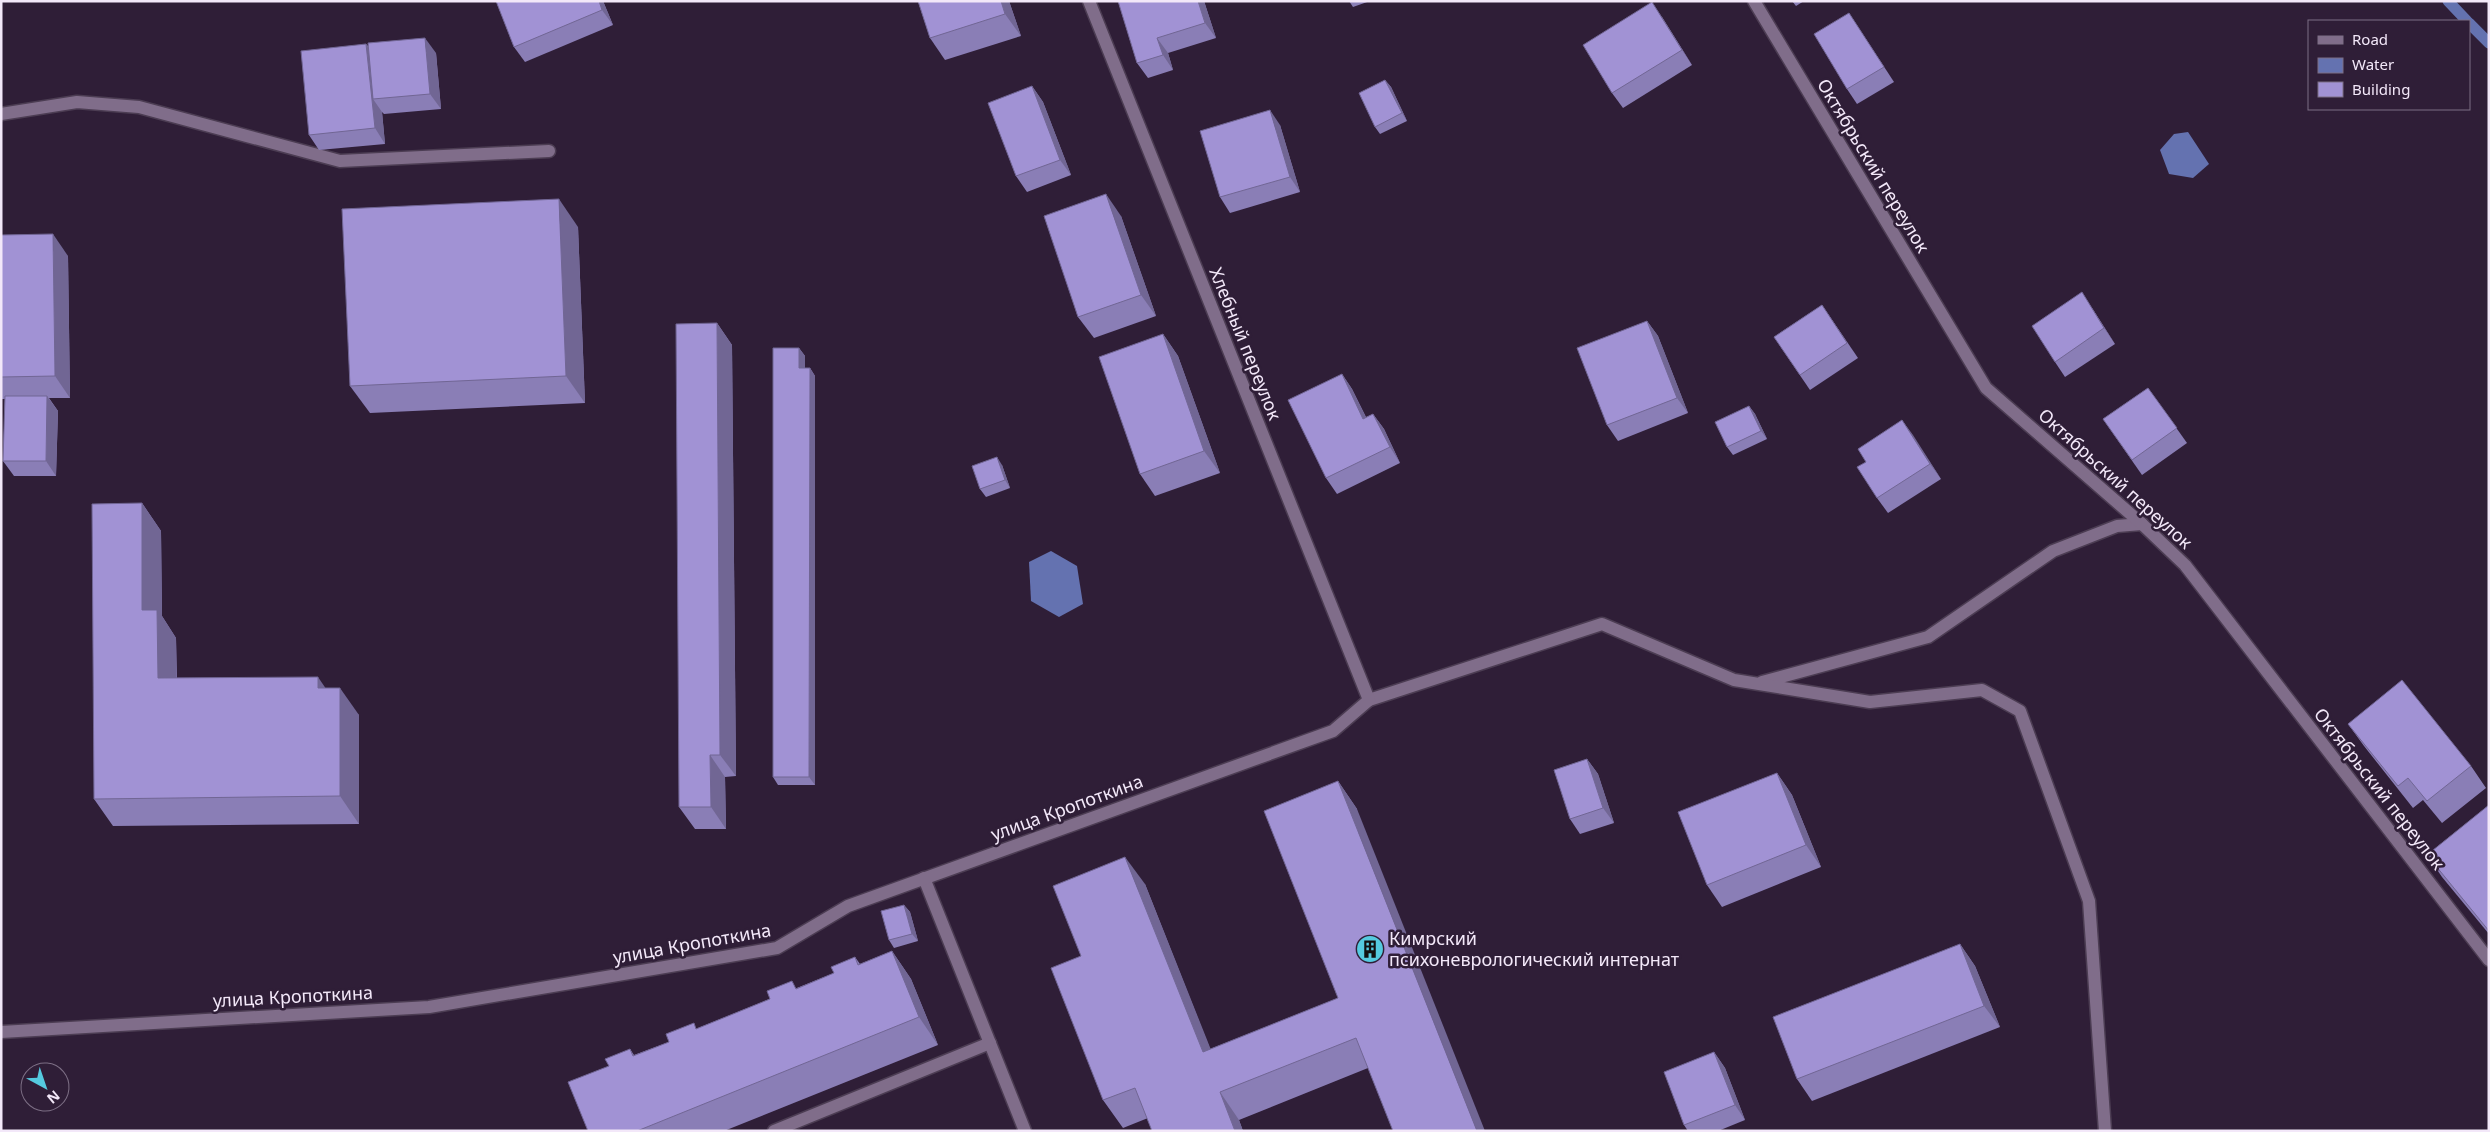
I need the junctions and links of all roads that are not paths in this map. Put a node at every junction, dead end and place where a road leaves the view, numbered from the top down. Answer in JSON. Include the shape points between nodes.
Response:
{"nodes":[{"id":1,"x":1089,"y":1,"type":"edge"},
{"id":2,"x":1754,"y":1,"type":"edge"},
{"id":3,"x":1,"y":114,"type":"edge"},
{"id":4,"x":549,"y":151,"type":"dead end"},
{"id":5,"x":2142,"y":524,"type":"junction"},
{"id":6,"x":1757,"y":684,"type":"junction"},
{"id":7,"x":1369,"y":700,"type":"junction"},
{"id":8,"x":924,"y":878,"type":"junction"},
{"id":9,"x":2489,"y":960,"type":"edge"},
{"id":10,"x":1,"y":1032,"type":"edge"},
{"id":11,"x":990,"y":1043,"type":"junction"},
{"id":12,"x":774,"y":1131,"type":"edge"},
{"id":13,"x":1025,"y":1131,"type":"edge"},
{"id":14,"x":2105,"y":1131,"type":"edge"}],
"edges":[{"from":1,"to":7,"type":"street","name":"Хлебный переулок"},
{"from":2,"to":5,"type":"street","name":"Октябрьский переулок","via":[[1986,388]]},
{"from":3,"to":4,"type":"street","via":[[76,102],[139,108],[340,161]]},
{"from":5,"to":6,"type":"street","via":[[2117,526],[2053,551],[1928,636]]},
{"from":5,"to":9,"type":"street","name":"Октябрьский переулок","via":[[2185,565]]},
{"from":6,"to":7,"type":"street","via":[[1734,680],[1602,624]]},
{"from":6,"to":14,"type":"street","via":[[1870,702],[1982,690],[2020,711],[2089,901]]},
{"from":7,"to":8,"type":"street","name":"улица Кропоткина","via":[[1333,730]]},
{"from":8,"to":10,"type":"street","name":"улица Кропоткина","via":[[848,906],[778,948],[429,1007]]},
{"from":8,"to":11,"type":"street"},
{"from":11,"to":12,"type":"street"},
{"from":11,"to":13,"type":"street"}]}
